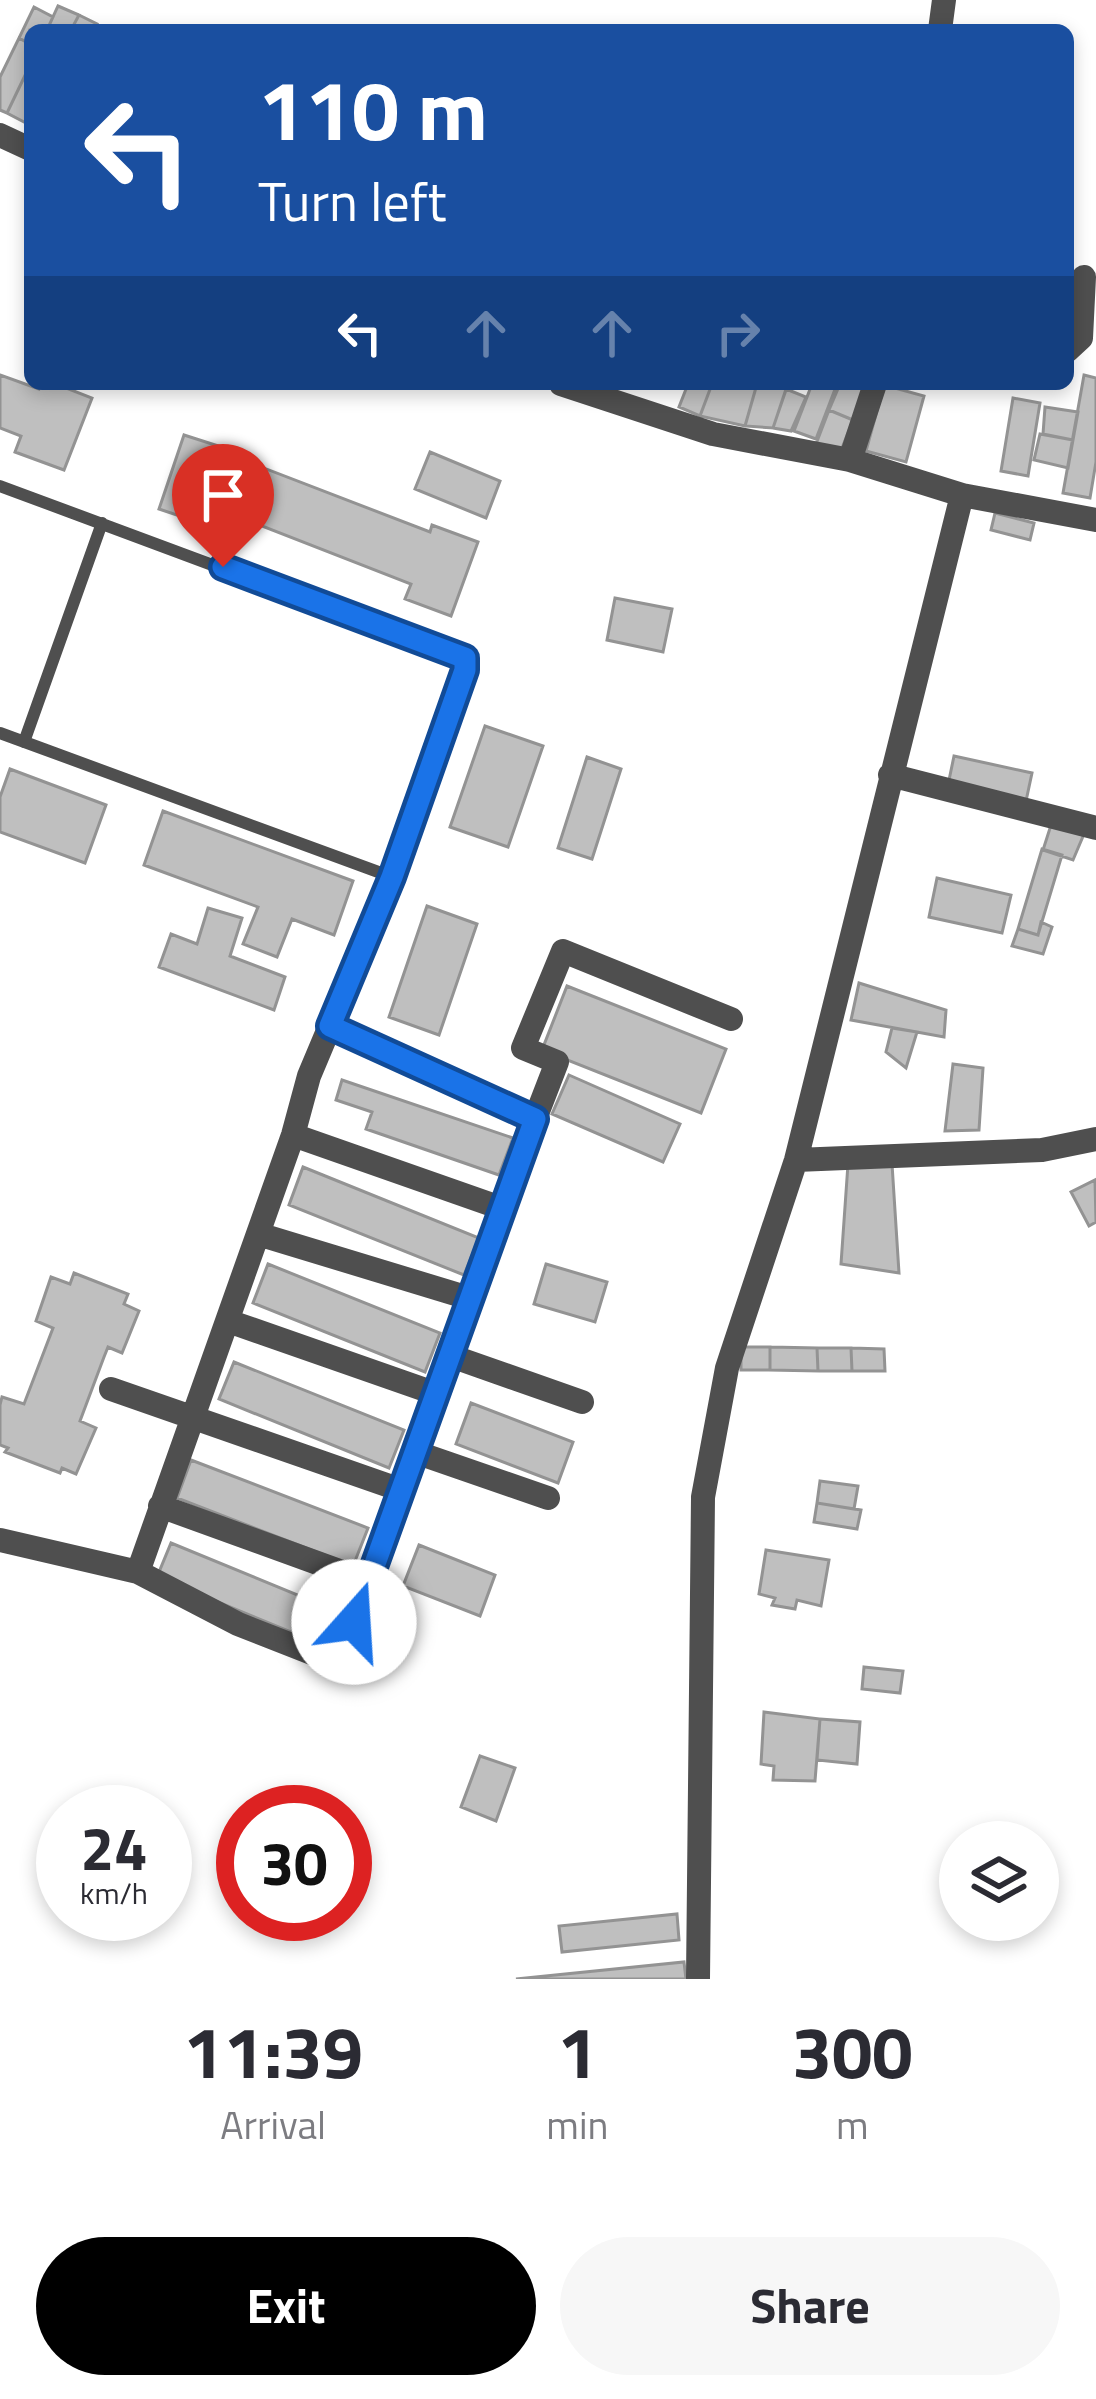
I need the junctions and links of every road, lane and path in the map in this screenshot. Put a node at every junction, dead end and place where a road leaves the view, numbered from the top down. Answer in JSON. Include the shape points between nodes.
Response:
{"nodes":[{"id":1,"x":1084,"y":277,"type":"dead end"},
{"id":2,"x":1074,"y":344,"type":"edge"},
{"id":3,"x":579,"y":390,"type":"edge"},
{"id":4,"x":873,"y":390,"type":"edge"},
{"id":5,"x":850,"y":460,"type":"junction"},
{"id":6,"x":0,"y":486,"type":"edge"},
{"id":7,"x":962,"y":495,"type":"junction"},
{"id":8,"x":1096,"y":520,"type":"edge"},
{"id":9,"x":102,"y":523,"type":"junction"},
{"id":10,"x":0,"y":734,"type":"edge"},
{"id":11,"x":24,"y":742,"type":"junction"},
{"id":12,"x":890,"y":775,"type":"junction"},
{"id":13,"x":1096,"y":828,"type":"edge"},
{"id":14,"x":392,"y":877,"type":"junction"},
{"id":15,"x":731,"y":1019,"type":"dead end"},
{"id":16,"x":330,"y":1026,"type":"junction"},
{"id":17,"x":535,"y":1119,"type":"junction"},
{"id":18,"x":293,"y":1135,"type":"junction"},
{"id":19,"x":1096,"y":1138,"type":"edge"},
{"id":20,"x":796,"y":1160,"type":"junction"},
{"id":21,"x":504,"y":1209,"type":"junction"},
{"id":22,"x":258,"y":1234,"type":"junction"},
{"id":23,"x":472,"y":1299,"type":"junction"},
{"id":24,"x":228,"y":1321,"type":"junction"},
{"id":25,"x":451,"y":1356,"type":"junction"},
{"id":26,"x":111,"y":1389,"type":"dead end"},
{"id":27,"x":437,"y":1394,"type":"junction"},
{"id":28,"x":582,"y":1402,"type":"dead end"},
{"id":29,"x":194,"y":1417,"type":"junction"},
{"id":30,"x":415,"y":1453,"type":"junction"},
{"id":31,"x":401,"y":1490,"type":"junction"},
{"id":32,"x":548,"y":1498,"type":"dead end"},
{"id":33,"x":160,"y":1506,"type":"junction"},
{"id":34,"x":0,"y":1540,"type":"edge"},
{"id":35,"x":138,"y":1572,"type":"junction"},
{"id":36,"x":368,"y":1581,"type":"junction"},
{"id":37,"x":698,"y":1979,"type":"edge"}],
"edges":[{"from":1,"to":2,"type":"street"},
{"from":3,"to":5,"type":"street","via":[[713,434]]},
{"from":4,"to":5,"type":"street"},
{"from":5,"to":7,"type":"street"},
{"from":6,"to":9,"type":"lane"},
{"from":7,"to":8,"type":"street"},
{"from":7,"to":12,"type":"street"},
{"from":9,"to":11,"type":"lane"},
{"from":9,"to":14,"type":"lane","via":[[465,658]]},
{"from":10,"to":11,"type":"lane"},
{"from":11,"to":14,"type":"lane"},
{"from":12,"to":13,"type":"street"},
{"from":12,"to":20,"type":"street"},
{"from":14,"to":16,"type":"lane"},
{"from":15,"to":17,"type":"street","via":[[563,951],[523,1048],[557,1062]]},
{"from":16,"to":17,"type":"street"},
{"from":16,"to":18,"type":"street"},
{"from":17,"to":21,"type":"street"},
{"from":18,"to":21,"type":"street"},
{"from":18,"to":22,"type":"street"},
{"from":19,"to":20,"type":"street","via":[[1042,1150]]},
{"from":20,"to":37,"type":"street","via":[[727,1367],[703,1497]]},
{"from":21,"to":23,"type":"street"},
{"from":22,"to":23,"type":"street"},
{"from":22,"to":24,"type":"street"},
{"from":23,"to":25,"type":"street"},
{"from":24,"to":27,"type":"street"},
{"from":24,"to":29,"type":"street"},
{"from":25,"to":27,"type":"street"},
{"from":25,"to":28,"type":"street"},
{"from":26,"to":29,"type":"street"},
{"from":27,"to":30,"type":"street"},
{"from":29,"to":31,"type":"street"},
{"from":29,"to":33,"type":"street"},
{"from":30,"to":31,"type":"street"},
{"from":30,"to":32,"type":"street"},
{"from":31,"to":36,"type":"street"},
{"from":33,"to":35,"type":"street"},
{"from":33,"to":36,"type":"street"},
{"from":34,"to":35,"type":"street"},
{"from":35,"to":36,"type":"street","via":[[340,1664]]}]}
